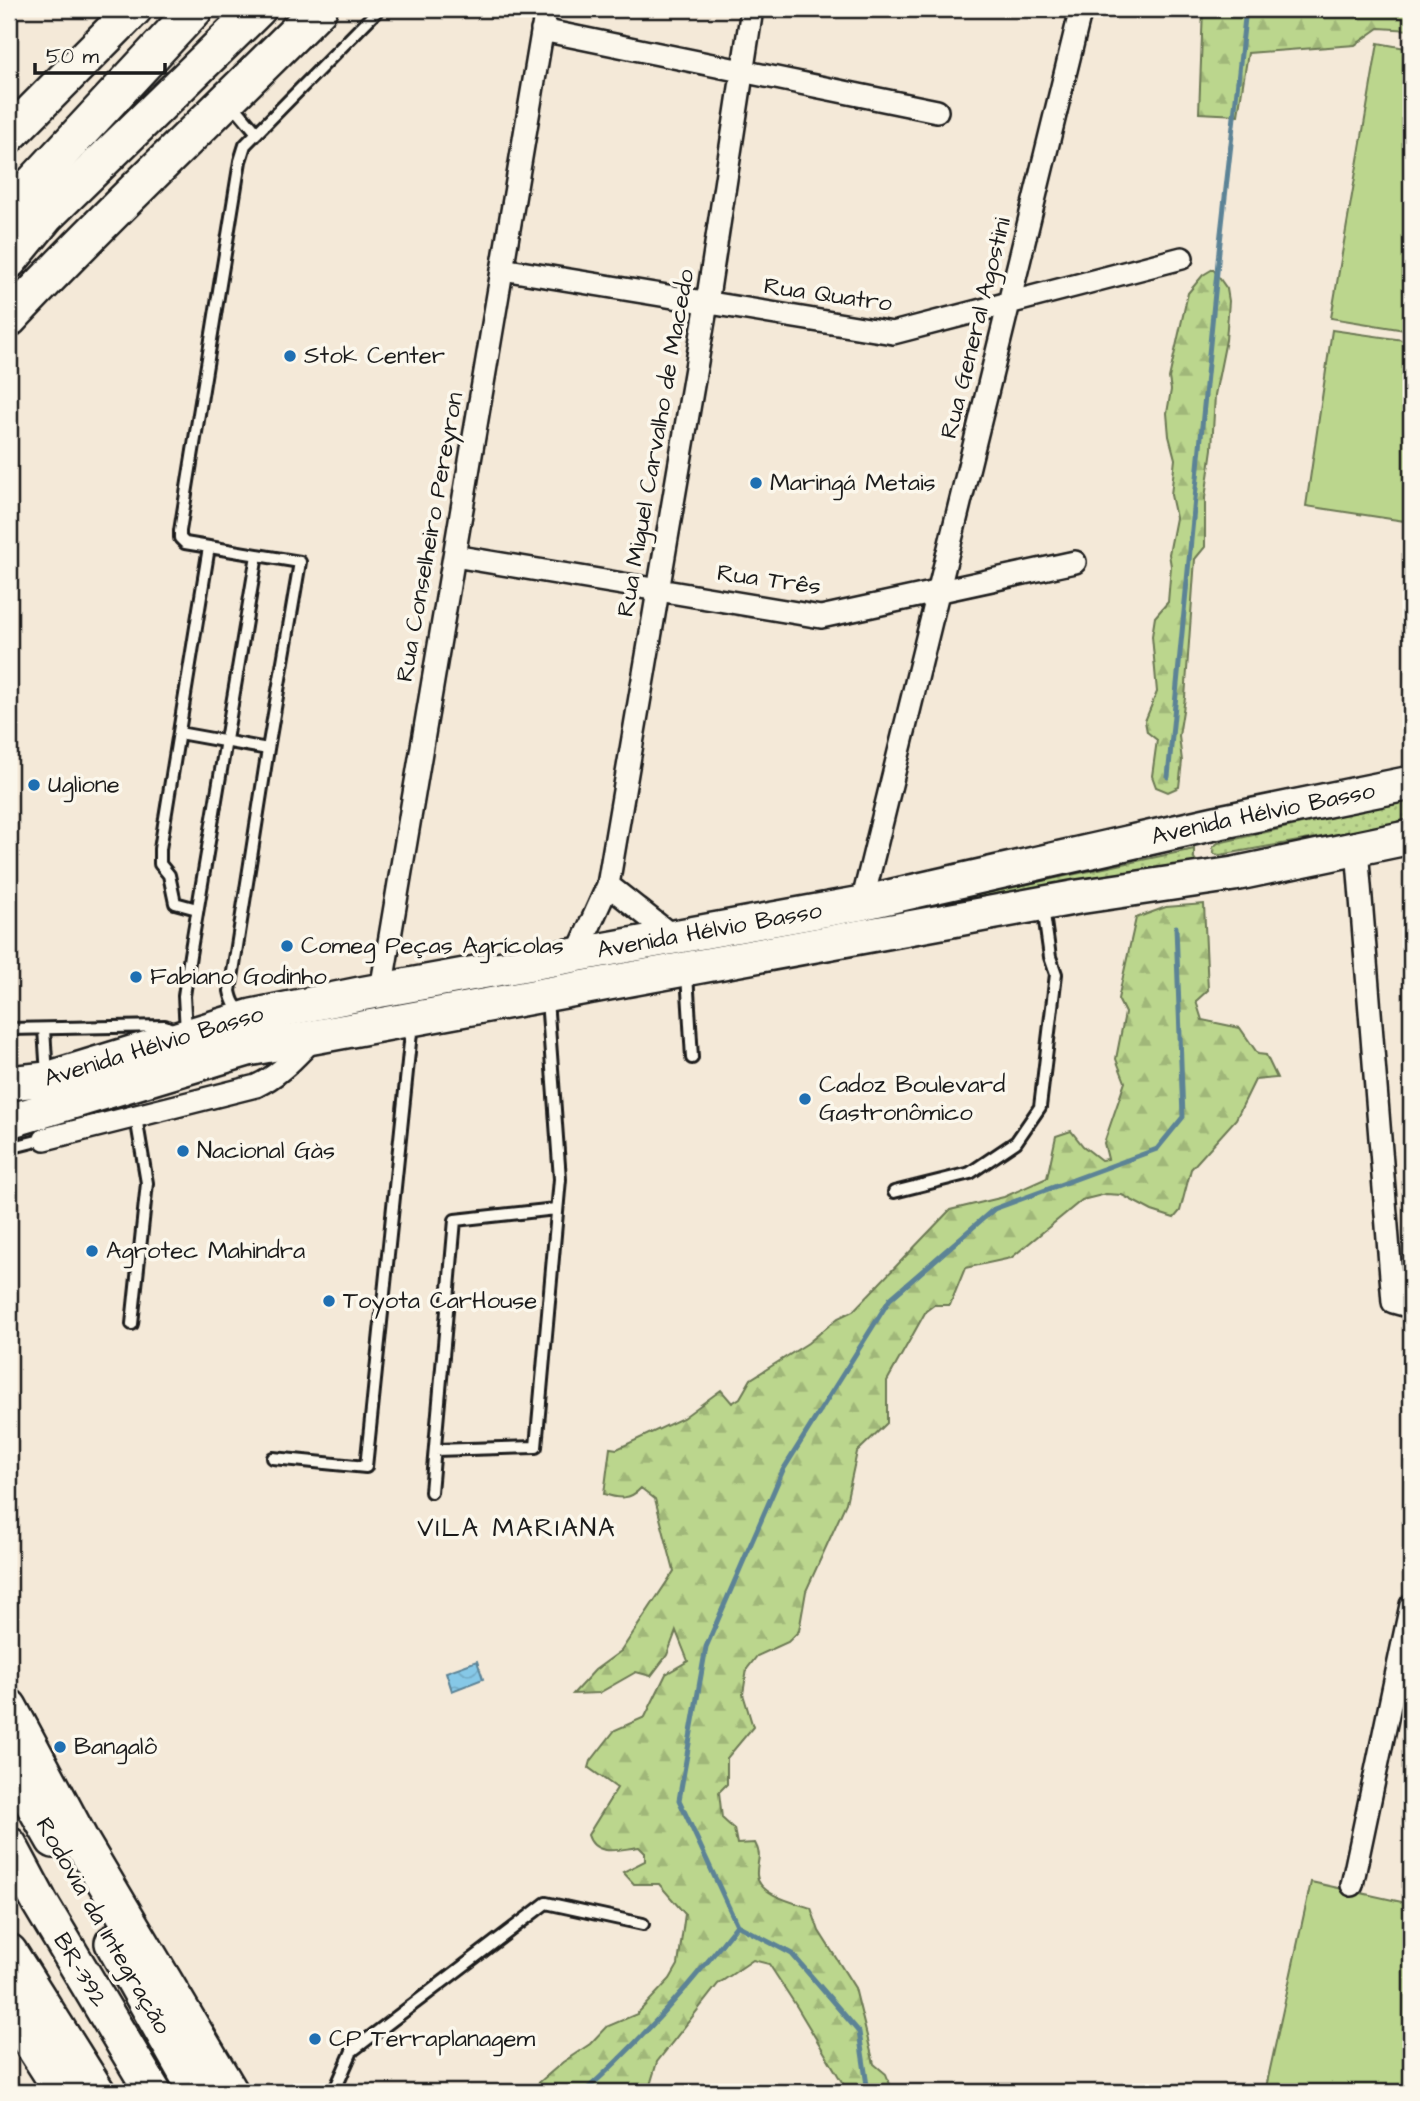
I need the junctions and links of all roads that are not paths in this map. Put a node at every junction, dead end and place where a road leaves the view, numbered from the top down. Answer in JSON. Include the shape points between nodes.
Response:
{"nodes":[{"id":1,"x":134,"y":9,"type":"edge"},
{"id":2,"x":194,"y":9,"type":"edge"},
{"id":3,"x":258,"y":9,"type":"edge"},
{"id":4,"x":319,"y":9,"type":"edge"},
{"id":5,"x":379,"y":9,"type":"edge"},
{"id":6,"x":752,"y":9,"type":"edge"},
{"id":7,"x":1081,"y":9,"type":"edge"},
{"id":8,"x":544,"y":19,"type":"edge"},
{"id":9,"x":743,"y":71,"type":"junction"},
{"id":10,"x":229,"y":100,"type":"junction"},
{"id":11,"x":937,"y":111,"type":"dead end"},
{"id":12,"x":257,"y":132,"type":"junction"},
{"id":13,"x":9,"y":135,"type":"edge"},
{"id":14,"x":9,"y":209,"type":"edge"},
{"id":15,"x":1182,"y":258,"type":"dead end"},
{"id":16,"x":9,"y":261,"type":"edge"},
{"id":17,"x":502,"y":269,"type":"junction"},
{"id":18,"x":707,"y":303,"type":"junction"},
{"id":19,"x":1009,"y":304,"type":"junction"},
{"id":20,"x":9,"y":319,"type":"edge"},
{"id":21,"x":209,"y":547,"type":"junction"},
{"id":22,"x":257,"y":555,"type":"junction"},
{"id":23,"x":454,"y":556,"type":"junction"},
{"id":24,"x":1075,"y":562,"type":"dead end"},
{"id":25,"x":658,"y":590,"type":"junction"},
{"id":26,"x":939,"y":592,"type":"junction"},
{"id":27,"x":179,"y":733,"type":"junction"},
{"id":28,"x":226,"y":741,"type":"junction"},
{"id":29,"x":268,"y":749,"type":"junction"},
{"id":30,"x":1411,"y":783,"type":"edge"},
{"id":31,"x":1215,"y":822,"type":"junction"},
{"id":32,"x":1411,"y":836,"type":"edge"},
{"id":33,"x":1357,"y":848,"type":"junction"},
{"id":34,"x":1234,"y":874,"type":"junction"},
{"id":35,"x":608,"y":885,"type":"junction"},
{"id":36,"x":862,"y":904,"type":"junction"},
{"id":37,"x":1043,"y":904,"type":"junction"},
{"id":38,"x":197,"y":909,"type":"junction"},
{"id":39,"x":675,"y":938,"type":"junction"},
{"id":40,"x":576,"y":956,"type":"junction"},
{"id":41,"x":686,"y":969,"type":"junction"},
{"id":42,"x":381,"y":990,"type":"junction"},
{"id":43,"x":547,"y":995,"type":"junction"},
{"id":44,"x":252,"y":1016,"type":"junction"},
{"id":45,"x":412,"y":1020,"type":"junction"},
{"id":46,"x":9,"y":1028,"type":"edge"},
{"id":47,"x":44,"y":1029,"type":"junction"},
{"id":48,"x":186,"y":1036,"type":"junction"},
{"id":49,"x":314,"y":1037,"type":"junction"},
{"id":50,"x":248,"y":1049,"type":"junction"},
{"id":51,"x":692,"y":1058,"type":"dead end"},
{"id":52,"x":47,"y":1079,"type":"junction"},
{"id":53,"x":9,"y":1083,"type":"edge"},
{"id":54,"x":256,"y":1086,"type":"junction"},
{"id":55,"x":136,"y":1117,"type":"junction"},
{"id":56,"x":9,"y":1121,"type":"edge"},
{"id":57,"x":45,"y":1139,"type":"joint"},
{"id":58,"x":9,"y":1149,"type":"edge"},
{"id":59,"x":894,"y":1192,"type":"dead end"},
{"id":60,"x":556,"y":1209,"type":"junction"},
{"id":61,"x":1411,"y":1307,"type":"edge"},
{"id":62,"x":132,"y":1324,"type":"dead end"},
{"id":63,"x":435,"y":1450,"type":"junction"},
{"id":64,"x":273,"y":1458,"type":"dead end"},
{"id":65,"x":431,"y":1492,"type":"dead end"},
{"id":66,"x":1411,"y":1605,"type":"edge"},
{"id":67,"x":1402,"y":1693,"type":"edge"},
{"id":68,"x":9,"y":1707,"type":"edge"},
{"id":69,"x":9,"y":1761,"type":"edge"},
{"id":70,"x":9,"y":1845,"type":"edge"},
{"id":71,"x":1352,"y":1885,"type":"dead end"},
{"id":72,"x":643,"y":1924,"type":"dead end"},
{"id":73,"x":9,"y":1952,"type":"edge"},
{"id":74,"x":9,"y":2008,"type":"edge"},
{"id":75,"x":64,"y":2092,"type":"edge"},
{"id":76,"x":97,"y":2092,"type":"edge"},
{"id":77,"x":153,"y":2092,"type":"edge"},
{"id":78,"x":197,"y":2092,"type":"edge"},
{"id":79,"x":230,"y":2092,"type":"edge"},
{"id":80,"x":334,"y":2092,"type":"edge"}],
"edges":[{"from":1,"to":13,"type":"highway"},
{"from":2,"to":14,"type":"highway"},
{"from":3,"to":16,"type":"highway","via":[[46,216]]},
{"from":4,"to":10,"type":"highway"},
{"from":5,"to":12,"type":"lane"},
{"from":6,"to":9,"type":"street","name":"Rua Miguel Carvalho de Macedo"},
{"from":7,"to":19,"type":"street","name":"Rua General Agostini"},
{"from":8,"to":9,"type":"street"},
{"from":8,"to":17,"type":"street","name":"Rua Conselheiro Pereyron"},
{"from":9,"to":11,"type":"street"},
{"from":9,"to":18,"type":"street","name":"Rua Miguel Carvalho de Macedo"},
{"from":10,"to":12,"type":"lane"},
{"from":10,"to":20,"type":"highway","via":[[64,259]]},
{"from":12,"to":21,"type":"lane","via":[[245,145],[240,161],[180,531],[185,543]]},
{"from":15,"to":19,"type":"street","name":"Rua Quatro"},
{"from":17,"to":18,"type":"street","name":"Rua Quatro"},
{"from":17,"to":23,"type":"street","name":"Rua Conselheiro Pereyron"},
{"from":18,"to":19,"type":"street","name":"Rua Quatro","via":[[893,333]]},
{"from":18,"to":25,"type":"street","name":"Rua Miguel Carvalho de Macedo"},
{"from":19,"to":26,"type":"street","name":"Rua General Agostini"},
{"from":21,"to":22,"type":"lane"},
{"from":21,"to":27,"type":"lane"},
{"from":22,"to":28,"type":"lane"},
{"from":22,"to":29,"type":"lane","via":[[300,562]]},
{"from":23,"to":25,"type":"street","name":"Rua Três"},
{"from":23,"to":42,"type":"street","name":"Rua Conselheiro Pereyron"},
{"from":24,"to":26,"type":"street","name":"Rua Três"},
{"from":25,"to":26,"type":"street","name":"Rua Três","via":[[821,617]]},
{"from":25,"to":35,"type":"street","name":"Rua Miguel Carvalho de Macedo"},
{"from":26,"to":36,"type":"street","name":"Rua General Agostini"},
{"from":27,"to":28,"type":"lane"},
{"from":27,"to":38,"type":"lane","via":[[160,864],[169,875],[175,903]]},
{"from":28,"to":29,"type":"lane"},
{"from":28,"to":38,"type":"lane"},
{"from":29,"to":44,"type":"lane","via":[[230,991],[239,1010]]},
{"from":30,"to":31,"type":"main road","name":"Avenida Hélvio Basso"},
{"from":31,"to":34,"type":"main road","via":[[1203,853]]},
{"from":31,"to":36,"type":"main road","name":"Avenida Hélvio Basso"},
{"from":32,"to":33,"type":"main road","name":"Avenida Hélvio Basso"},
{"from":33,"to":34,"type":"main road","name":"Avenida Hélvio Basso"},
{"from":33,"to":61,"type":"street","via":[[1393,1302]]},
{"from":34,"to":37,"type":"main road","name":"Avenida Hélvio Basso"},
{"from":35,"to":39,"type":"street"},
{"from":35,"to":40,"type":"street","name":"Rua Miguel Carvalho de Macedo"},
{"from":36,"to":39,"type":"main road","name":"Avenida Hélvio Basso"},
{"from":37,"to":41,"type":"main road","name":"Avenida Hélvio Basso"},
{"from":37,"to":59,"type":"lane","via":[[1056,974],[1040,1107],[1016,1142],[970,1173]]},
{"from":38,"to":48,"type":"lane","via":[[184,996]]},
{"from":39,"to":40,"type":"main road","name":"Avenida Hélvio Basso"},
{"from":40,"to":42,"type":"main road","name":"Avenida Hélvio Basso"},
{"from":41,"to":43,"type":"main road","name":"Avenida Hélvio Basso"},
{"from":41,"to":51,"type":"lane"},
{"from":42,"to":44,"type":"main road","name":"Avenida Hélvio Basso"},
{"from":43,"to":45,"type":"main road","name":"Avenida Hélvio Basso"},
{"from":43,"to":60,"type":"lane","via":[[560,1179]]},
{"from":44,"to":48,"type":"main road","name":"Avenida Hélvio Basso"},
{"from":45,"to":49,"type":"main road","name":"Avenida Hélvio Basso"},
{"from":45,"to":64,"type":"lane","via":[[366,1467]]},
{"from":46,"to":47,"type":"lane"},
{"from":47,"to":48,"type":"lane","via":[[165,1026]]},
{"from":47,"to":52,"type":"lane"},
{"from":48,"to":52,"type":"main road","name":"Avenida Hélvio Basso"},
{"from":49,"to":50,"type":"main road","name":"Avenida Hélvio Basso"},
{"from":49,"to":54,"type":"street","via":[[271,1079]]},
{"from":50,"to":54,"type":"street","via":[[257,1064]]},
{"from":50,"to":56,"type":"main road","name":"Avenida Hélvio Basso"},
{"from":52,"to":53,"type":"main road","name":"Avenida Hélvio Basso"},
{"from":54,"to":55,"type":"street"},
{"from":55,"to":57,"type":"street"},
{"from":55,"to":62,"type":"lane","via":[[146,1183]]},
{"from":57,"to":58,"type":"lane"},
{"from":60,"to":63,"type":"lane","via":[[455,1220]]},
{"from":60,"to":63,"type":"lane","via":[[536,1447]]},
{"from":63,"to":65,"type":"lane"},
{"from":66,"to":67,"type":"street"},
{"from":67,"to":71,"type":"street"},
{"from":68,"to":79,"type":"highway","via":[[82,1843]]},
{"from":69,"to":78,"type":"highway","name":"Rodovia da Integração"},
{"from":70,"to":77,"type":"highway","name":"BR-392","number":"BR-392"},
{"from":72,"to":80,"type":"lane","via":[[546,1903],[352,2051]]},
{"from":73,"to":76,"type":"highway"},
{"from":74,"to":75,"type":"highway"}]}
